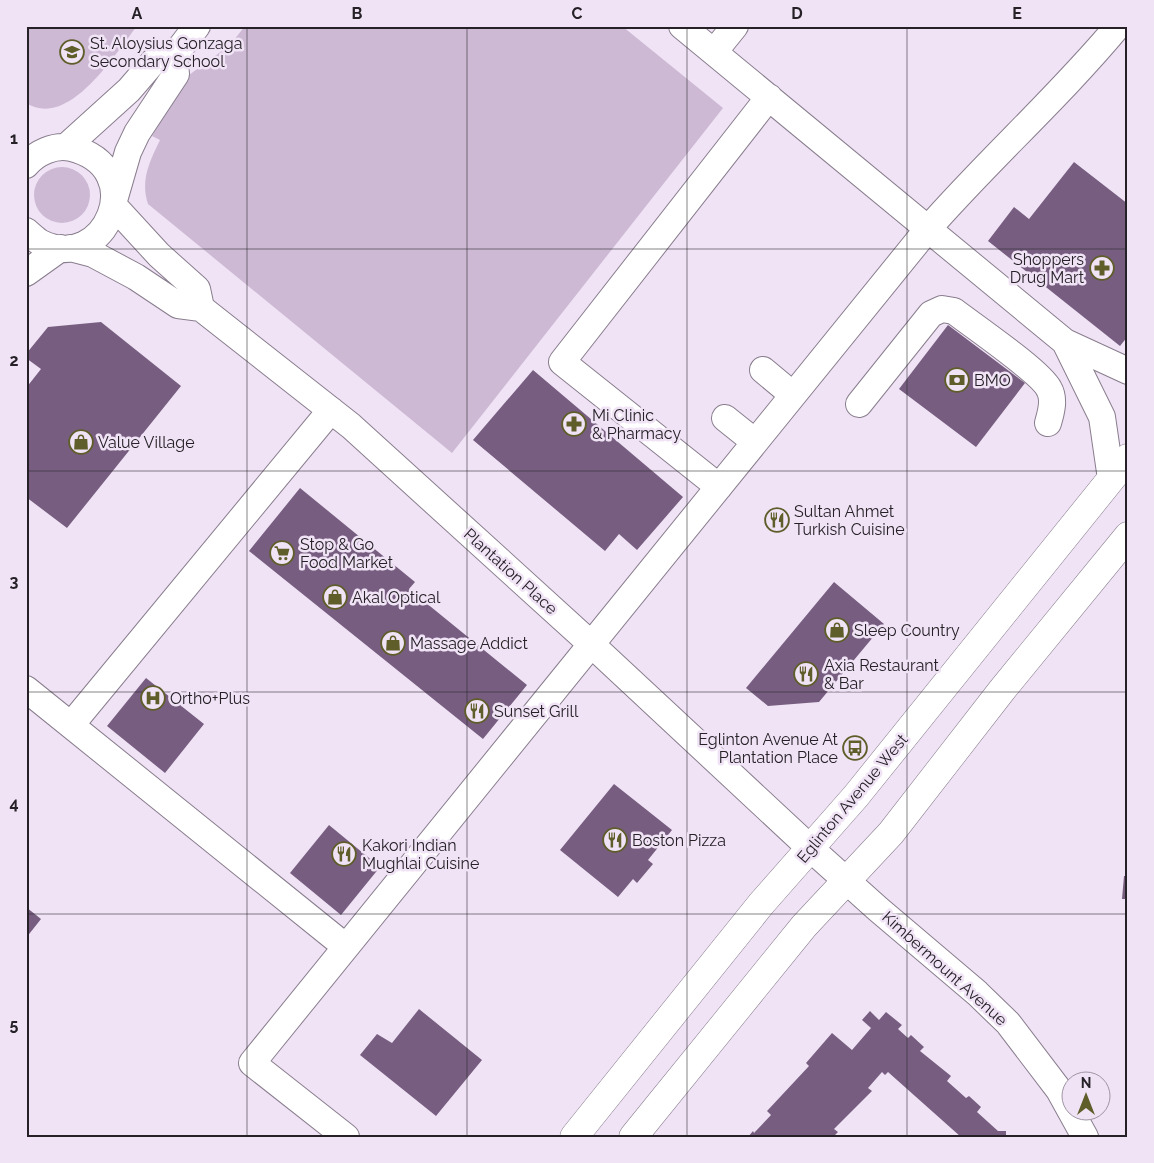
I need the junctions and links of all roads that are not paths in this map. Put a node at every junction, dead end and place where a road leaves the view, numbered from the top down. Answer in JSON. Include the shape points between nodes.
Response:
{"nodes":[{"id":1,"x":197,"y":26,"type":"edge"},
{"id":2,"x":682,"y":26,"type":"edge"},
{"id":3,"x":735,"y":26,"type":"edge"},
{"id":4,"x":1118,"y":26,"type":"edge"},
{"id":5,"x":714,"y":52,"type":"junction"},
{"id":6,"x":174,"y":56,"type":"junction"},
{"id":7,"x":769,"y":97,"type":"junction"},
{"id":8,"x":41,"y":150,"type":"edge"},
{"id":9,"x":114,"y":202,"type":"junction"},
{"id":10,"x":927,"y":230,"type":"junction"},
{"id":11,"x":26,"y":231,"type":"edge"},
{"id":12,"x":66,"y":248,"type":"junction"},
{"id":13,"x":26,"y":273,"type":"edge"},
{"id":14,"x":201,"y":308,"type":"junction"},
{"id":15,"x":1065,"y":342,"type":"junction"},
{"id":16,"x":763,"y":370,"type":"dead end"},
{"id":17,"x":1128,"y":371,"type":"edge"},
{"id":18,"x":793,"y":395,"type":"junction"},
{"id":19,"x":859,"y":404,"type":"dead end"},
{"id":20,"x":331,"y":410,"type":"junction"},
{"id":21,"x":725,"y":418,"type":"dead end"},
{"id":22,"x":1048,"y":423,"type":"dead end"},
{"id":23,"x":755,"y":442,"type":"junction"},
{"id":24,"x":1128,"y":458,"type":"edge"},
{"id":25,"x":1111,"y":479,"type":"junction"},
{"id":26,"x":719,"y":486,"type":"junction"},
{"id":27,"x":1128,"y":536,"type":"edge"},
{"id":28,"x":592,"y":644,"type":"junction"},
{"id":29,"x":26,"y":688,"type":"edge"},
{"id":30,"x":71,"y":725,"type":"junction"},
{"id":31,"x":810,"y":848,"type":"junction"},
{"id":32,"x":847,"y":881,"type":"junction"},
{"id":33,"x":346,"y":947,"type":"junction"},
{"id":34,"x":346,"y":1137,"type":"edge"},
{"id":35,"x":574,"y":1137,"type":"edge"},
{"id":36,"x":633,"y":1137,"type":"edge"},
{"id":37,"x":1085,"y":1137,"type":"edge"}],
"edges":[{"from":1,"to":6,"type":"street"},
{"from":2,"to":5,"type":"street"},
{"from":3,"to":5,"type":"street"},
{"from":4,"to":10,"type":"street","via":[[1053,100],[968,184]]},
{"from":5,"to":7,"type":"street"},
{"from":6,"to":8,"type":"street","via":[[154,61],[129,90]]},
{"from":6,"to":9,"type":"street","via":[[176,74],[134,139]]},
{"from":7,"to":10,"type":"street"},
{"from":7,"to":26,"type":"street","via":[[562,362]]},
{"from":8,"to":9,"type":"street","via":[[85,152],[100,162],[111,178]]},
{"from":9,"to":12,"type":"street","via":[[109,222],[99,234],[86,243]]},
{"from":9,"to":14,"type":"street","via":[[159,255],[197,289]]},
{"from":10,"to":15,"type":"street"},
{"from":10,"to":18,"type":"street"},
{"from":11,"to":12,"type":"street","name":"Plantation Place","via":[[41,243]]},
{"from":12,"to":13,"type":"street"},
{"from":12,"to":14,"type":"street","name":"Plantation Place","via":[[93,254],[178,305]]},
{"from":14,"to":20,"type":"street","name":"Plantation Place"},
{"from":15,"to":17,"type":"street"},
{"from":15,"to":25,"type":"street","via":[[1102,417]]},
{"from":16,"to":18,"type":"street"},
{"from":18,"to":23,"type":"street"},
{"from":19,"to":22,"type":"street","via":[[931,314],[942,309],[954,311],[1050,389],[1052,408]]},
{"from":20,"to":28,"type":"street","name":"Plantation Place"},
{"from":20,"to":30,"type":"street"},
{"from":21,"to":23,"type":"street"},
{"from":23,"to":26,"type":"street"},
{"from":24,"to":25,"type":"main road","name":"Eglinton Avenue West"},
{"from":25,"to":31,"type":"main road","name":"Eglinton Avenue West","via":[[856,796]]},
{"from":26,"to":28,"type":"street"},
{"from":27,"to":32,"type":"main road","via":[[891,833]]},
{"from":28,"to":31,"type":"street","name":"Plantation Place"},
{"from":28,"to":33,"type":"street"},
{"from":29,"to":30,"type":"street"},
{"from":30,"to":33,"type":"street"},
{"from":31,"to":32,"type":"street","name":"Kimbermount Avenue"},
{"from":31,"to":35,"type":"main road","name":"Eglinton Avenue West","via":[[761,904]]},
{"from":32,"to":36,"type":"main road","via":[[804,926]]},
{"from":32,"to":37,"type":"street","name":"Kimbermount Avenue","via":[[1008,1023],[1059,1090]]},
{"from":33,"to":34,"type":"street","via":[[252,1063]]}]}
